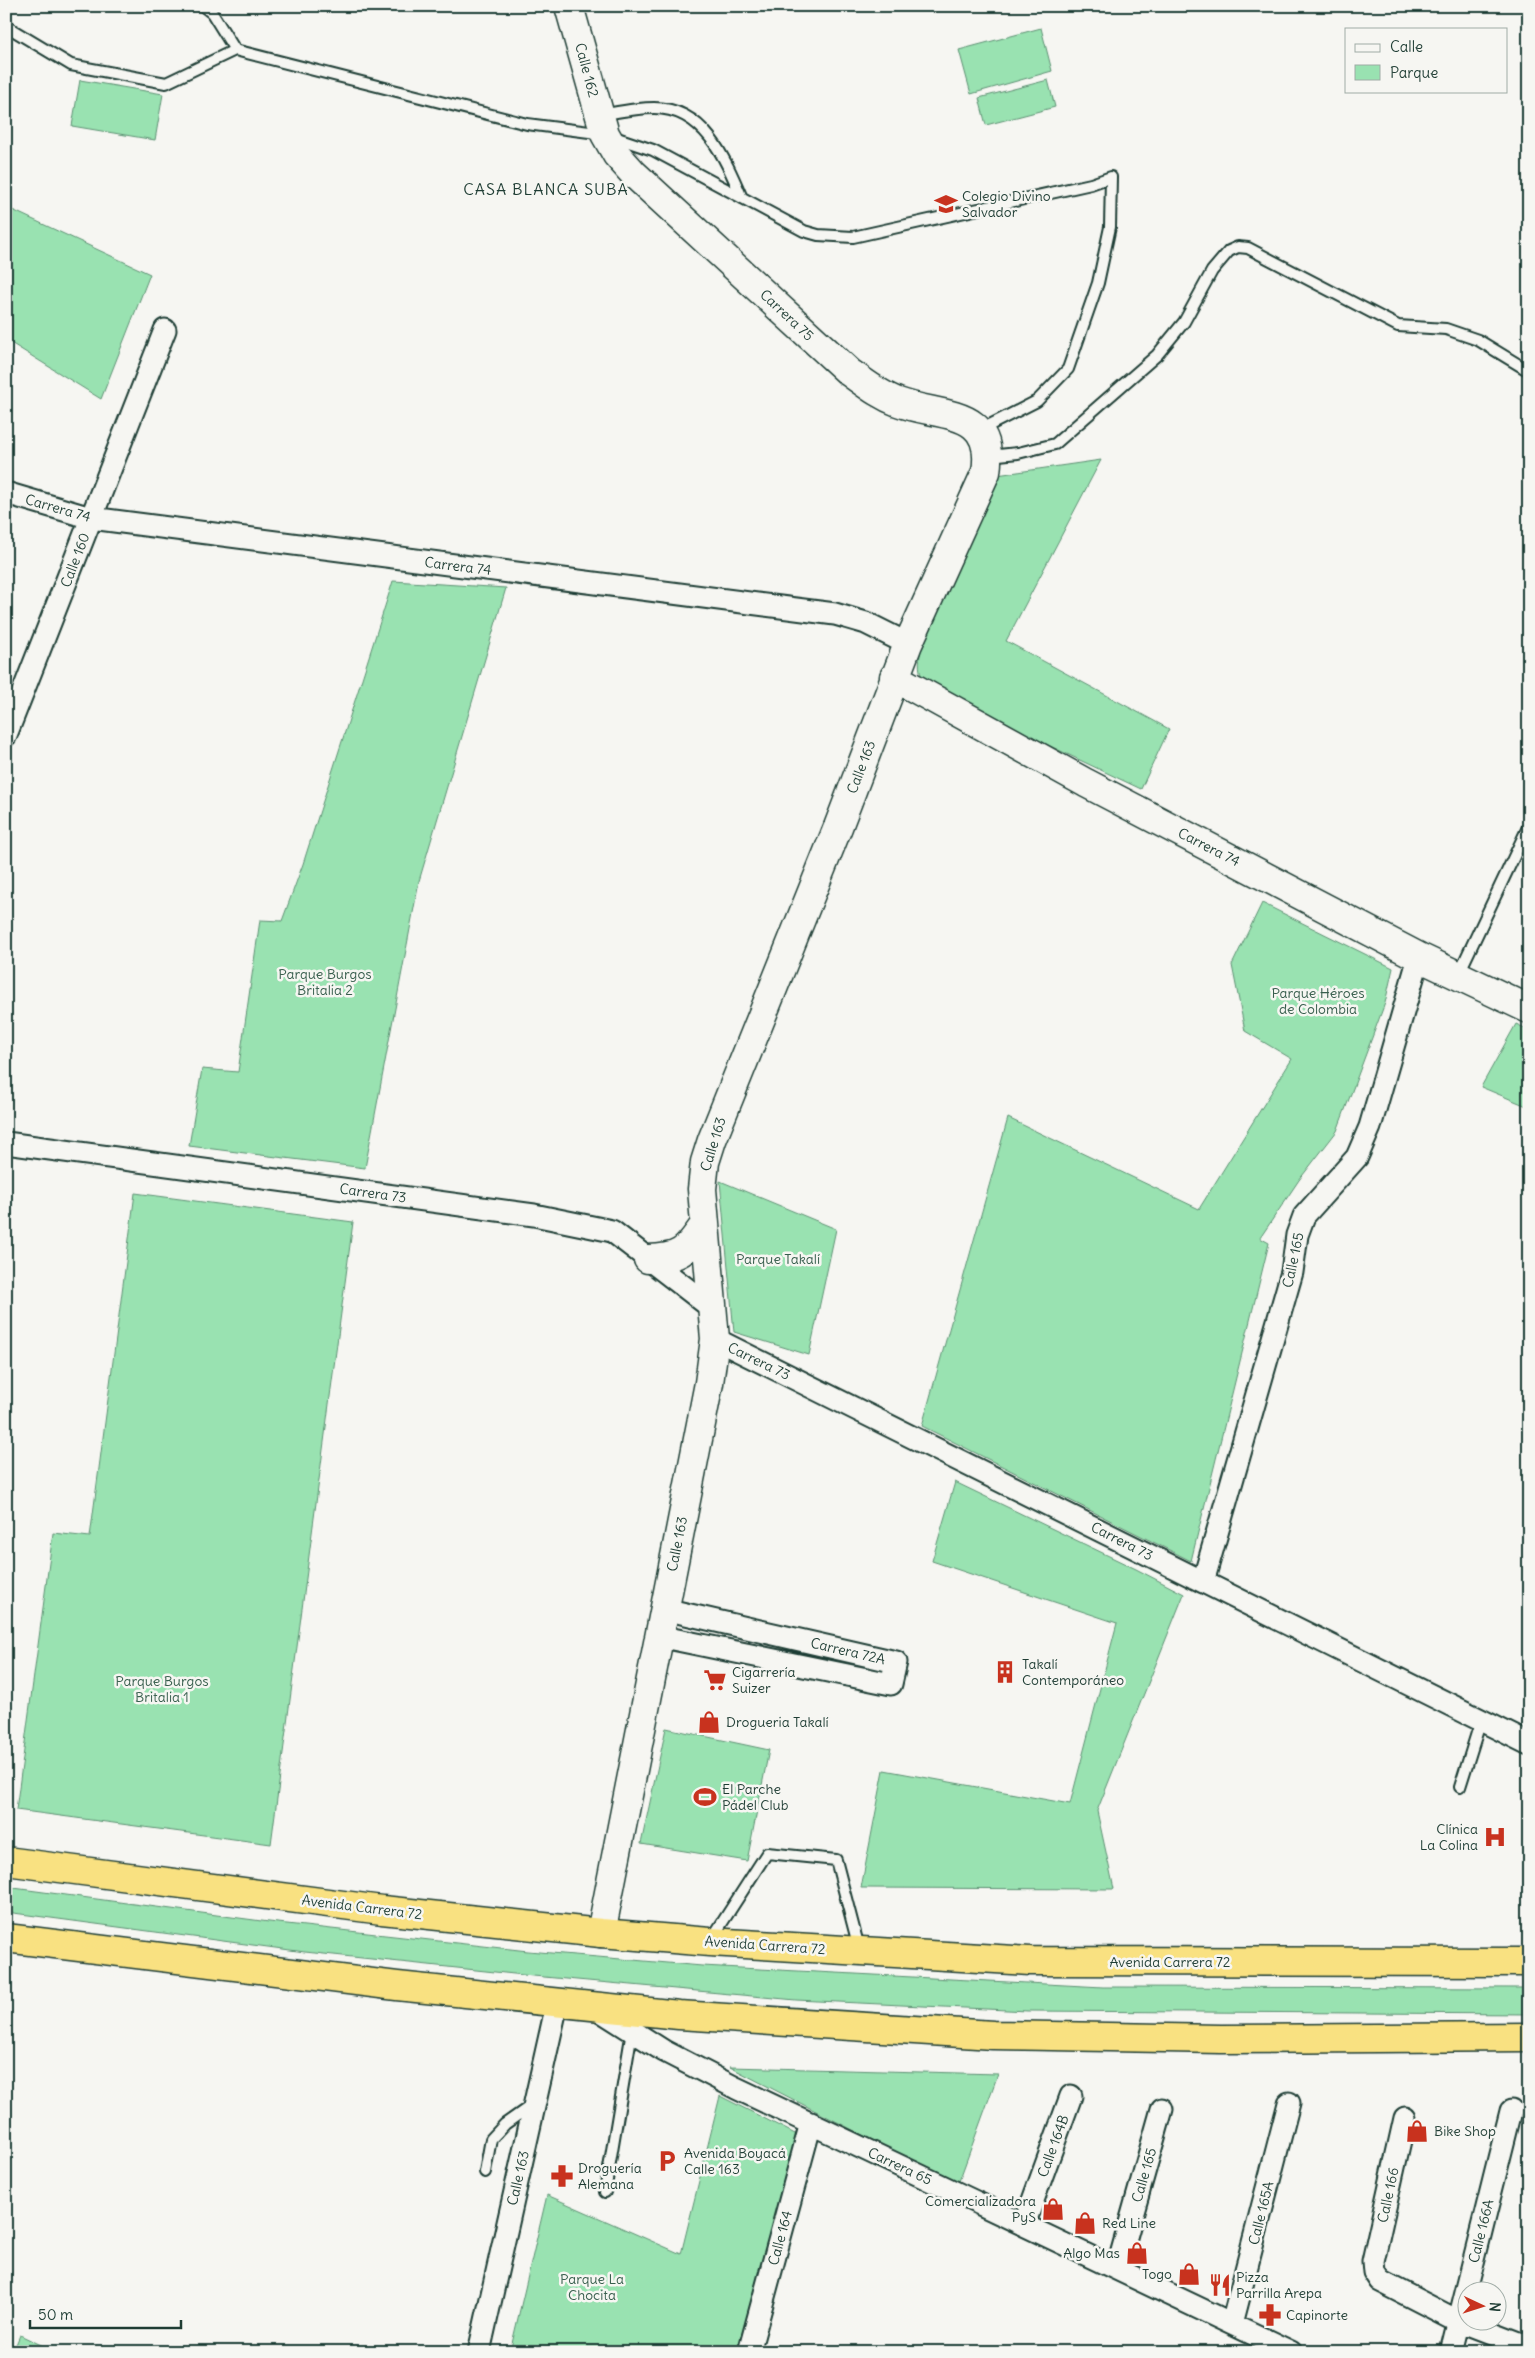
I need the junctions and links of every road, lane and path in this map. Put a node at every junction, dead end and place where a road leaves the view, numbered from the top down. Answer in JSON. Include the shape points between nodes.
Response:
{"nodes":[{"id":1,"x":203,"y":6,"type":"edge"},
{"id":2,"x":569,"y":6,"type":"edge"},
{"id":3,"x":6,"y":26,"type":"edge"},
{"id":4,"x":234,"y":50,"type":"junction"},
{"id":5,"x":602,"y":124,"type":"junction"},
{"id":6,"x":742,"y":198,"type":"junction"},
{"id":7,"x":165,"y":330,"type":"dead end"},
{"id":8,"x":1529,"y":371,"type":"edge"},
{"id":9,"x":980,"y":430,"type":"junction"},
{"id":10,"x":988,"y":456,"type":"junction"},
{"id":11,"x":6,"y":493,"type":"edge"},
{"id":12,"x":91,"y":518,"type":"junction"},
{"id":13,"x":908,"y":644,"type":"junction"},
{"id":14,"x":894,"y":677,"type":"junction"},
{"id":15,"x":6,"y":735,"type":"edge"},
{"id":16,"x":1529,"y":825,"type":"edge"},
{"id":17,"x":1419,"y":957,"type":"junction"},
{"id":18,"x":1458,"y":975,"type":"junction"},
{"id":19,"x":1529,"y":1009,"type":"edge"},
{"id":20,"x":6,"y":1143,"type":"edge"},
{"id":21,"x":705,"y":1224,"type":"junction"},
{"id":22,"x":648,"y":1259,"type":"junction"},
{"id":23,"x":713,"y":1309,"type":"junction"},
{"id":24,"x":715,"y":1339,"type":"junction"},
{"id":25,"x":1203,"y":1582,"type":"junction"},
{"id":26,"x":664,"y":1609,"type":"junction"},
{"id":27,"x":726,"y":1623,"type":"junction"},
{"id":28,"x":658,"y":1636,"type":"junction"},
{"id":29,"x":721,"y":1649,"type":"junction"},
{"id":30,"x":1481,"y":1720,"type":"junction"},
{"id":31,"x":1528,"y":1741,"type":"edge"},
{"id":32,"x":1460,"y":1787,"type":"dead end"},
{"id":33,"x":6,"y":1861,"type":"edge"},
{"id":34,"x":601,"y":1933,"type":"junction"},
{"id":35,"x":6,"y":1938,"type":"edge"},
{"id":36,"x":710,"y":1942,"type":"junction"},
{"id":37,"x":861,"y":1951,"type":"junction"},
{"id":38,"x":1529,"y":1962,"type":"edge"},
{"id":39,"x":557,"y":2004,"type":"junction"},
{"id":40,"x":596,"y":2008,"type":"junction"},
{"id":41,"x":632,"y":2031,"type":"junction"},
{"id":42,"x":1529,"y":2038,"type":"edge"},
{"id":43,"x":1072,"y":2096,"type":"dead end"},
{"id":44,"x":535,"y":2102,"type":"junction"},
{"id":45,"x":1289,"y":2103,"type":"dead end"},
{"id":46,"x":1162,"y":2109,"type":"dead end"},
{"id":47,"x":1511,"y":2111,"type":"dead end"},
{"id":48,"x":1405,"y":2118,"type":"dead end"},
{"id":49,"x":811,"y":2123,"type":"junction"},
{"id":50,"x":485,"y":2172,"type":"dead end"},
{"id":51,"x":605,"y":2192,"type":"dead end"},
{"id":52,"x":1024,"y":2225,"type":"junction"},
{"id":53,"x":1118,"y":2269,"type":"junction"},
{"id":54,"x":1468,"y":2280,"type":"edge"},
{"id":55,"x":1458,"y":2321,"type":"joint"},
{"id":56,"x":1232,"y":2324,"type":"junction"},
{"id":57,"x":1482,"y":2330,"type":"edge"},
{"id":58,"x":1529,"y":2348,"type":"edge"},
{"id":59,"x":479,"y":2352,"type":"edge"},
{"id":60,"x":749,"y":2352,"type":"edge"},
{"id":61,"x":1291,"y":2352,"type":"edge"},
{"id":62,"x":1451,"y":2352,"type":"edge"}],
"edges":[{"from":1,"to":4,"type":"lane","via":[[212,13]]},
{"from":2,"to":5,"type":"street","name":"Calle 162"},
{"from":3,"to":4,"type":"lane","via":[[70,65],[166,83]]},
{"from":4,"to":5,"type":"lane","via":[[528,124]]},
{"from":5,"to":6,"type":"lane"},
{"from":5,"to":6,"type":"lane","via":[[655,108],[682,113],[700,124],[718,149]]},
{"from":5,"to":9,"type":"street","name":"Carrera 75","via":[[617,155],[634,174],[849,372],[881,395],[968,420]]},
{"from":6,"to":9,"type":"lane","via":[[804,231],[818,235],[853,236],[1111,177],[1110,227],[1098,283],[1068,369],[1037,401]]},
{"from":7,"to":12,"type":"street","name":"Calle 160"},
{"from":8,"to":10,"type":"lane","via":[[1478,340],[1446,329],[1398,326],[1248,248],[1238,247],[1229,251],[1212,271],[1184,322],[1157,354],[1055,444]]},
{"from":9,"to":10,"type":"street"},
{"from":10,"to":13,"type":"street","name":"Calle 163","via":[[986,472]]},
{"from":11,"to":12,"type":"street","name":"Carrera 74"},
{"from":12,"to":13,"type":"street","name":"Carrera 74","via":[[835,614],[866,623]]},
{"from":12,"to":15,"type":"street","name":"Calle 160"},
{"from":13,"to":14,"type":"street","name":"Calle 163"},
{"from":14,"to":17,"type":"street","name":"Carrera 74","via":[[1069,774]]},
{"from":14,"to":21,"type":"street","name":"Calle 163","via":[[838,827],[712,1140],[702,1188]]},
{"from":16,"to":18,"type":"lane"},
{"from":17,"to":18,"type":"street","name":"Carrera 74"},
{"from":17,"to":25,"type":"street","name":"Calle 165","via":[[1370,1127],[1357,1157],[1313,1204],[1297,1234],[1292,1272]]},
{"from":18,"to":19,"type":"street","name":"Carrera 74"},
{"from":20,"to":22,"type":"street","name":"Carrera 73","via":[[534,1215],[612,1232]]},
{"from":21,"to":22,"type":"street","via":[[683,1253]]},
{"from":21,"to":23,"type":"street","name":"Calle 163"},
{"from":22,"to":23,"type":"street","name":"Carrera 73"},
{"from":23,"to":24,"type":"street","name":"Calle 163"},
{"from":24,"to":25,"type":"street","name":"Carrera 73"},
{"from":24,"to":26,"type":"street","name":"Calle 163"},
{"from":25,"to":30,"type":"street","name":"Carrera 73"},
{"from":26,"to":27,"type":"street","name":"Carrera 72A"},
{"from":26,"to":28,"type":"street","name":"Calle 163"},
{"from":27,"to":29,"type":"street"},
{"from":27,"to":29,"type":"street","name":"Carrera 72A","via":[[896,1662],[891,1684]]},
{"from":28,"to":29,"type":"street","name":"Carrera 72A"},
{"from":28,"to":34,"type":"street","name":"Calle 163"},
{"from":30,"to":31,"type":"street","name":"Carrera 73"},
{"from":30,"to":32,"type":"lane"},
{"from":33,"to":34,"type":"highway","name":"Avenida Carrera 72","via":[[382,1910]]},
{"from":34,"to":36,"type":"highway","name":"Avenida Carrera 72"},
{"from":35,"to":39,"type":"highway"},
{"from":36,"to":37,"type":"highway","name":"Avenida Carrera 72"},
{"from":36,"to":37,"type":"lane","via":[[768,1853],[836,1860]]},
{"from":37,"to":38,"type":"highway","name":"Avenida Carrera 72","via":[[1030,1961]]},
{"from":39,"to":40,"type":"highway"},
{"from":39,"to":44,"type":"street","name":"Calle 163"},
{"from":40,"to":41,"type":"street","name":"Carrera 65"},
{"from":40,"to":42,"type":"highway","via":[[993,2035],[1221,2039]]},
{"from":41,"to":49,"type":"street","name":"Carrera 65","via":[[663,2058]]},
{"from":41,"to":51,"type":"lane"},
{"from":43,"to":52,"type":"street","name":"Calle 164B"},
{"from":44,"to":50,"type":"lane","via":[[491,2139]]},
{"from":44,"to":59,"type":"street","name":"Calle 163"},
{"from":45,"to":56,"type":"street","name":"Calle 165A"},
{"from":46,"to":53,"type":"street","name":"Calle 165"},
{"from":47,"to":54,"type":"street","name":"Calle 166A"},
{"from":48,"to":55,"type":"street","name":"Calle 166","via":[[1374,2272],[1380,2281]]},
{"from":49,"to":52,"type":"street","name":"Carrera 65"},
{"from":49,"to":60,"type":"street","name":"Calle 164"},
{"from":52,"to":53,"type":"street","name":"Carrera 65"},
{"from":53,"to":56,"type":"street","name":"Carrera 65"},
{"from":55,"to":62,"type":"street","name":"Calle 166A"},
{"from":56,"to":61,"type":"street","name":"Carrera 65"},
{"from":57,"to":58,"type":"street"}]}
